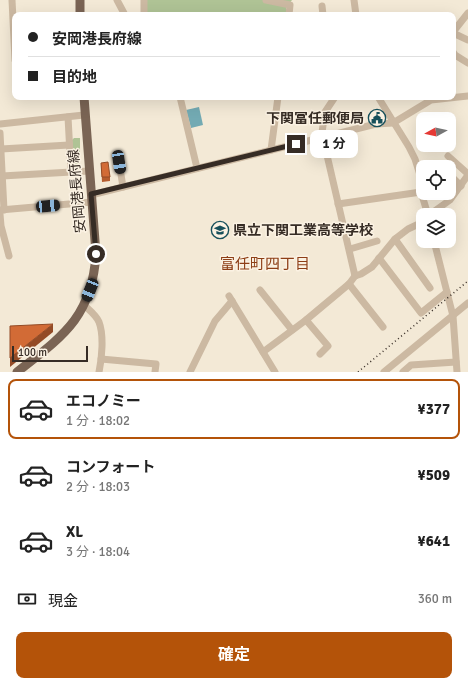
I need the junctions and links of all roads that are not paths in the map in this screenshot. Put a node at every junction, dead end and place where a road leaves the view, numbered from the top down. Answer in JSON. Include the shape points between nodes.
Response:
{"nodes":[{"id":1,"x":12,"y":0,"type":"edge"},
{"id":2,"x":80,"y":0,"type":"edge"},
{"id":3,"x":117,"y":0,"type":"edge"},
{"id":4,"x":144,"y":0,"type":"edge"},
{"id":5,"x":266,"y":0,"type":"edge"},
{"id":6,"x":354,"y":0,"type":"edge"},
{"id":7,"x":322,"y":6,"type":"dead end"},
{"id":8,"x":13,"y":12,"type":"edge"},
{"id":9,"x":80,"y":12,"type":"edge"},
{"id":10,"x":123,"y":12,"type":"edge"},
{"id":11,"x":144,"y":12,"type":"edge"},
{"id":12,"x":290,"y":12,"type":"edge"},
{"id":13,"x":323,"y":12,"type":"edge"},
{"id":14,"x":356,"y":12,"type":"edge"},
{"id":15,"x":467,"y":16,"type":"edge"},
{"id":16,"x":456,"y":29,"type":"edge"},
{"id":17,"x":456,"y":34,"type":"edge"},
{"id":18,"x":468,"y":40,"type":"edge"},
{"id":19,"x":456,"y":56,"type":"edge"},
{"id":20,"x":468,"y":62,"type":"edge"},
{"id":21,"x":468,"y":96,"type":"edge"},
{"id":22,"x":456,"y":97,"type":"edge"},
{"id":23,"x":84,"y":100,"type":"edge"},
{"id":24,"x":181,"y":100,"type":"edge"},
{"id":25,"x":278,"y":100,"type":"edge"},
{"id":26,"x":333,"y":100,"type":"edge"},
{"id":27,"x":380,"y":100,"type":"edge"},
{"id":28,"x":423,"y":100,"type":"edge"},
{"id":29,"x":84,"y":115,"type":"junction"},
{"id":30,"x":68,"y":117,"type":"junction"},
{"id":31,"x":393,"y":122,"type":"junction"},
{"id":32,"x":0,"y":124,"type":"edge"},
{"id":33,"x":0,"y":133,"type":"edge"},
{"id":34,"x":322,"y":138,"type":"junction"},
{"id":35,"x":69,"y":145,"type":"junction"},
{"id":36,"x":1,"y":150,"type":"junction"},
{"id":37,"x":271,"y":150,"type":"junction"},
{"id":38,"x":448,"y":156,"type":"dead end"},
{"id":39,"x":119,"y":162,"type":"dead end"},
{"id":40,"x":416,"y":162,"type":"edge"},
{"id":41,"x":197,"y":168,"type":"junction"},
{"id":42,"x":89,"y":171,"type":"junction"},
{"id":43,"x":71,"y":172,"type":"junction"},
{"id":44,"x":468,"y":175,"type":"edge"},
{"id":45,"x":2,"y":176,"type":"junction"},
{"id":46,"x":456,"y":181,"type":"edge"},
{"id":47,"x":461,"y":186,"type":"junction"},
{"id":48,"x":123,"y":187,"type":"junction"},
{"id":49,"x":416,"y":193,"type":"edge"},
{"id":50,"x":92,"y":198,"type":"junction"},
{"id":51,"x":338,"y":204,"type":"junction"},
{"id":52,"x":438,"y":208,"type":"edge"},
{"id":53,"x":1,"y":212,"type":"edge"},
{"id":54,"x":416,"y":225,"type":"edge"},
{"id":55,"x":395,"y":239,"type":"junction"},
{"id":56,"x":377,"y":240,"type":"dead end"},
{"id":57,"x":436,"y":248,"type":"edge"},
{"id":58,"x":350,"y":250,"type":"junction"},
{"id":59,"x":9,"y":256,"type":"dead end"},
{"id":60,"x":379,"y":258,"type":"junction"},
{"id":61,"x":355,"y":276,"type":"junction"},
{"id":62,"x":349,"y":284,"type":"junction"},
{"id":63,"x":430,"y":288,"type":"dead end"},
{"id":64,"x":260,"y":290,"type":"dead end"},
{"id":65,"x":447,"y":292,"type":"junction"},
{"id":66,"x":468,"y":303,"type":"edge"},
{"id":67,"x":84,"y":305,"type":"junction"},
{"id":68,"x":453,"y":316,"type":"junction"},
{"id":69,"x":306,"y":320,"type":"junction"},
{"id":70,"x":383,"y":327,"type":"dead end"},
{"id":71,"x":292,"y":330,"type":"junction"},
{"id":72,"x":263,"y":352,"type":"junction"},
{"id":73,"x":320,"y":354,"type":"dead end"},
{"id":74,"x":102,"y":359,"type":"junction"},
{"id":75,"x":456,"y":362,"type":"junction"},
{"id":76,"x":17,"y":372,"type":"edge"},
{"id":77,"x":99,"y":372,"type":"edge"},
{"id":78,"x":155,"y":372,"type":"edge"},
{"id":79,"x":190,"y":372,"type":"edge"},
{"id":80,"x":275,"y":372,"type":"edge"},
{"id":81,"x":384,"y":372,"type":"edge"},
{"id":82,"x":403,"y":372,"type":"edge"},
{"id":83,"x":458,"y":372,"type":"edge"}],
"edges":[{"from":1,"to":8,"type":"street"},
{"from":2,"to":9,"type":"main road"},
{"from":3,"to":10,"type":"street"},
{"from":4,"to":11,"type":"street"},
{"from":5,"to":12,"type":"street","via":[[290,5]]},
{"from":6,"to":14,"type":"street"},
{"from":7,"to":13,"type":"street"},
{"from":15,"to":16,"type":"street"},
{"from":17,"to":18,"type":"street"},
{"from":19,"to":20,"type":"street"},
{"from":21,"to":22,"type":"street"},
{"from":23,"to":29,"type":"main road","name":"安岡港長府線"},
{"from":24,"to":41,"type":"street"},
{"from":25,"to":37,"type":"street"},
{"from":26,"to":34,"type":"street","via":[[326,112]]},
{"from":27,"to":31,"type":"street"},
{"from":28,"to":31,"type":"street"},
{"from":29,"to":30,"type":"street"},
{"from":29,"to":42,"type":"main road","name":"安岡港長府線"},
{"from":30,"to":32,"type":"street"},
{"from":30,"to":35,"type":"street"},
{"from":31,"to":34,"type":"street"},
{"from":31,"to":40,"type":"street"},
{"from":33,"to":36,"type":"street"},
{"from":34,"to":37,"type":"street"},
{"from":34,"to":51,"type":"street"},
{"from":35,"to":36,"type":"street"},
{"from":35,"to":43,"type":"street"},
{"from":36,"to":45,"type":"street"},
{"from":37,"to":41,"type":"street"},
{"from":38,"to":44,"type":"street"},
{"from":39,"to":48,"type":"street"},
{"from":41,"to":48,"type":"street"},
{"from":42,"to":43,"type":"street"},
{"from":42,"to":50,"type":"main road","name":"安岡港長府線"},
{"from":43,"to":45,"type":"street"},
{"from":44,"to":47,"type":"street"},
{"from":45,"to":53,"type":"street"},
{"from":46,"to":47,"type":"street"},
{"from":47,"to":52,"type":"street","via":[[450,200]]},
{"from":48,"to":50,"type":"street"},
{"from":49,"to":51,"type":"street"},
{"from":50,"to":53,"type":"street"},
{"from":50,"to":67,"type":"main road","name":"安岡港長府線","via":[[95,271]]},
{"from":51,"to":58,"type":"street"},
{"from":53,"to":59,"type":"street","via":[[1,226]]},
{"from":54,"to":55,"type":"street"},
{"from":55,"to":60,"type":"street"},
{"from":55,"to":63,"type":"street"},
{"from":56,"to":58,"type":"street"},
{"from":57,"to":65,"type":"street"},
{"from":58,"to":61,"type":"street"},
{"from":60,"to":61,"type":"street","via":[[372,267]]},
{"from":60,"to":65,"type":"street","via":[[421,312]]},
{"from":61,"to":62,"type":"street"},
{"from":62,"to":69,"type":"street"},
{"from":62,"to":70,"type":"street"},
{"from":64,"to":71,"type":"street"},
{"from":65,"to":68,"type":"street"},
{"from":66,"to":68,"type":"street"},
{"from":67,"to":74,"type":"street","via":[[99,322]]},
{"from":67,"to":76,"type":"main road","name":"安岡港長府線","via":[[71,326],[56,342]]},
{"from":68,"to":75,"type":"street"},
{"from":68,"to":81,"type":"street"},
{"from":69,"to":71,"type":"street"},
{"from":69,"to":73,"type":"street","via":[[328,346]]},
{"from":71,"to":72,"type":"street"},
{"from":72,"to":79,"type":"street","via":[[230,298],[215,321]]},
{"from":72,"to":80,"type":"street"},
{"from":74,"to":77,"type":"street"},
{"from":74,"to":78,"type":"street","via":[[156,364]]},
{"from":75,"to":82,"type":"street","via":[[411,365]]},
{"from":75,"to":83,"type":"street"}]}
